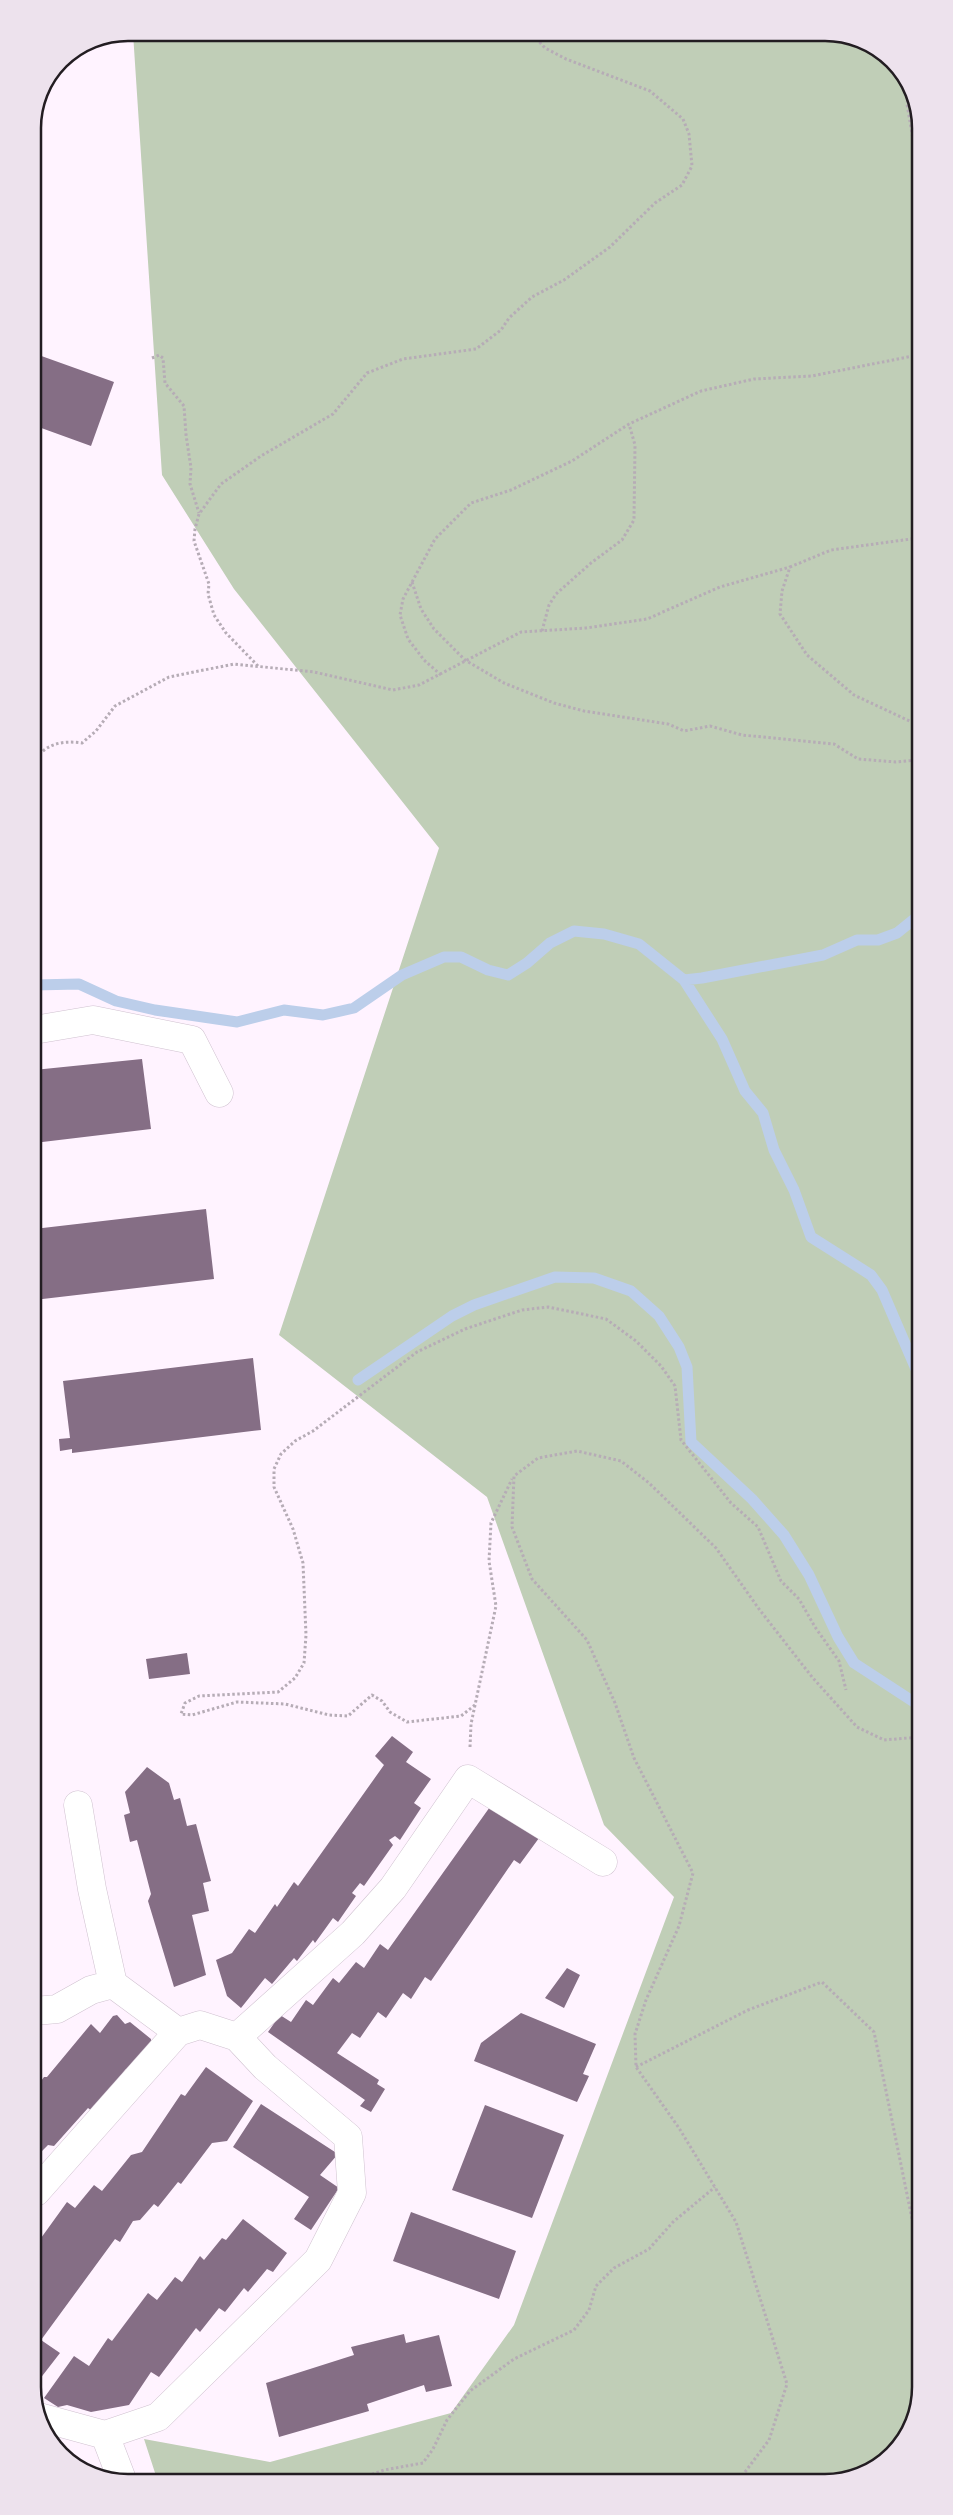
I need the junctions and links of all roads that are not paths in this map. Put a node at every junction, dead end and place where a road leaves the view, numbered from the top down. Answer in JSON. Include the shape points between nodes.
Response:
{"nodes":[{"id":1,"x":41,"y":1029,"type":"edge"},
{"id":2,"x":219,"y":1093,"type":"dead end"},
{"id":3,"x":78,"y":1805,"type":"dead end"},
{"id":4,"x":603,"y":1862,"type":"dead end"},
{"id":5,"x":113,"y":1984,"type":"junction"},
{"id":6,"x":41,"y":2011,"type":"edge"},
{"id":7,"x":178,"y":2032,"type":"junction"},
{"id":8,"x":237,"y":2037,"type":"junction"},
{"id":9,"x":41,"y":2186,"type":"edge"},
{"id":10,"x":48,"y":2419,"type":"edge"},
{"id":11,"x":105,"y":2435,"type":"junction"},
{"id":12,"x":120,"y":2473,"type":"edge"}],
"edges":[{"from":1,"to":2,"type":"street","via":[[93,1020],[192,1040]]},
{"from":3,"to":5,"type":"street"},
{"from":4,"to":8,"type":"street","via":[[468,1779],[393,1888],[353,1933]]},
{"from":5,"to":6,"type":"street","via":[[91,1990],[57,2010]]},
{"from":5,"to":7,"type":"street"},
{"from":7,"to":8,"type":"street","via":[[200,2025]]},
{"from":7,"to":9,"type":"street"},
{"from":8,"to":11,"type":"street","via":[[266,2067],[348,2137],[352,2193],[318,2260],[158,2417]]},
{"from":10,"to":11,"type":"street"},
{"from":11,"to":12,"type":"street"}]}
